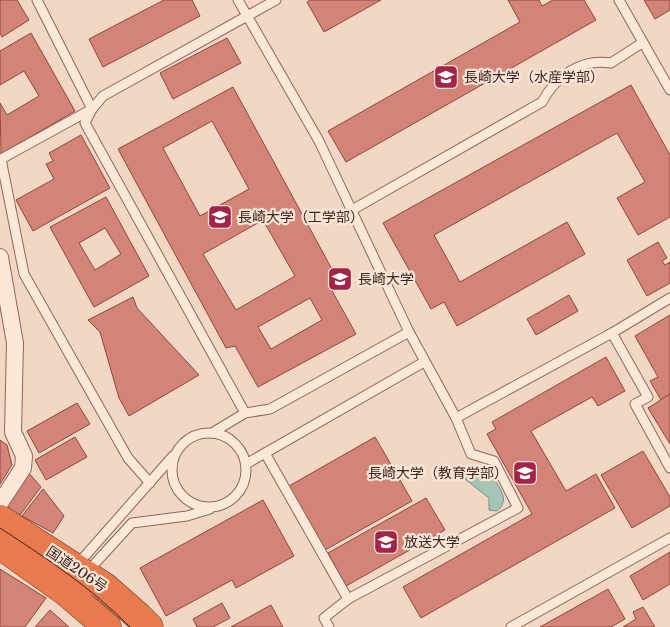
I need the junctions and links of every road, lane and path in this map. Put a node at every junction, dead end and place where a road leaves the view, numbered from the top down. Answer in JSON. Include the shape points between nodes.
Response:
{"nodes":[{"id":1,"x":37,"y":0,"type":"edge"},
{"id":2,"x":238,"y":0,"type":"edge"},
{"id":3,"x":276,"y":0,"type":"edge"},
{"id":4,"x":619,"y":0,"type":"edge"},
{"id":5,"x":247,"y":16,"type":"junction"},
{"id":6,"x":642,"y":43,"type":"junction"},
{"id":7,"x":670,"y":90,"type":"edge"},
{"id":8,"x":92,"y":109,"type":"junction"},
{"id":9,"x":352,"y":210,"type":"junction"},
{"id":10,"x":0,"y":257,"type":"edge"},
{"id":11,"x":670,"y":298,"type":"edge"},
{"id":12,"x":409,"y":332,"type":"junction"},
{"id":13,"x":612,"y":333,"type":"junction"},
{"id":14,"x":424,"y":362,"type":"junction"},
{"id":15,"x":245,"y":413,"type":"junction"},
{"id":16,"x":456,"y":418,"type":"junction"},
{"id":17,"x":6,"y":431,"type":"edge"},
{"id":18,"x":212,"y":433,"type":"junction"},
{"id":19,"x":176,"y":452,"type":"junction"},
{"id":20,"x":265,"y":453,"type":"junction"},
{"id":21,"x":246,"y":464,"type":"junction"},
{"id":22,"x":670,"y":468,"type":"edge"},
{"id":23,"x":150,"y":483,"type":"junction"},
{"id":24,"x":0,"y":503,"type":"edge"},
{"id":25,"x":220,"y":506,"type":"junction"},
{"id":26,"x":0,"y":519,"type":"edge"},
{"id":27,"x":670,"y":538,"type":"edge"},
{"id":28,"x":0,"y":545,"type":"edge"},
{"id":29,"x":80,"y":570,"type":"junction"},
{"id":30,"x":348,"y":599,"type":"junction"},
{"id":31,"x":107,"y":627,"type":"edge"},
{"id":32,"x":149,"y":627,"type":"edge"},
{"id":33,"x":330,"y":627,"type":"edge"},
{"id":34,"x":511,"y":627,"type":"edge"}],
"edges":[{"from":1,"to":8,"type":"lane"},
{"from":2,"to":5,"type":"lane"},
{"from":3,"to":5,"type":"lane"},
{"from":4,"to":6,"type":"lane"},
{"from":5,"to":8,"type":"lane","via":[[102,96]]},
{"from":5,"to":9,"type":"lane","via":[[319,141]]},
{"from":6,"to":7,"type":"lane"},
{"from":6,"to":9,"type":"lane","via":[[611,63],[599,61],[578,66],[549,88],[542,102]]},
{"from":8,"to":15,"type":"lane","via":[[85,123]]},
{"from":8,"to":23,"type":"lane","via":[[1,159],[24,274],[128,458]]},
{"from":9,"to":12,"type":"lane"},
{"from":10,"to":17,"type":"street","via":[[15,344]]},
{"from":11,"to":13,"type":"lane"},
{"from":12,"to":14,"type":"lane"},
{"from":12,"to":15,"type":"lane","via":[[270,409]]},
{"from":13,"to":16,"type":"lane"},
{"from":13,"to":22,"type":"lane","via":[[648,397],[635,404]]},
{"from":14,"to":16,"type":"lane"},
{"from":14,"to":20,"type":"lane"},
{"from":15,"to":18,"type":"lane"},
{"from":16,"to":30,"type":"lane","via":[[471,454],[494,461],[518,508]]},
{"from":17,"to":24,"type":"street","via":[[24,456],[23,468]]},
{"from":18,"to":19,"type":"lane","via":[[191,438]]},
{"from":18,"to":21,"type":"lane","via":[[233,442],[241,450]]},
{"from":19,"to":23,"type":"lane"},
{"from":19,"to":25,"type":"lane","via":[[172,477],[184,499],[195,506]]},
{"from":20,"to":21,"type":"lane"},
{"from":20,"to":30,"type":"lane"},
{"from":21,"to":25,"type":"lane","via":[[244,484],[238,494]]},
{"from":23,"to":29,"type":"lane"},
{"from":25,"to":29,"type":"lane","via":[[187,516],[132,523]]},
{"from":26,"to":29,"type":"highway","name":"国道206号"},
{"from":27,"to":34,"type":"lane"},
{"from":28,"to":31,"type":"highway","name":"国道206号","via":[[66,592]]},
{"from":29,"to":32,"type":"highway","name":"国道206号","via":[[105,587]]},
{"from":30,"to":33,"type":"lane","via":[[324,618]]}]}
